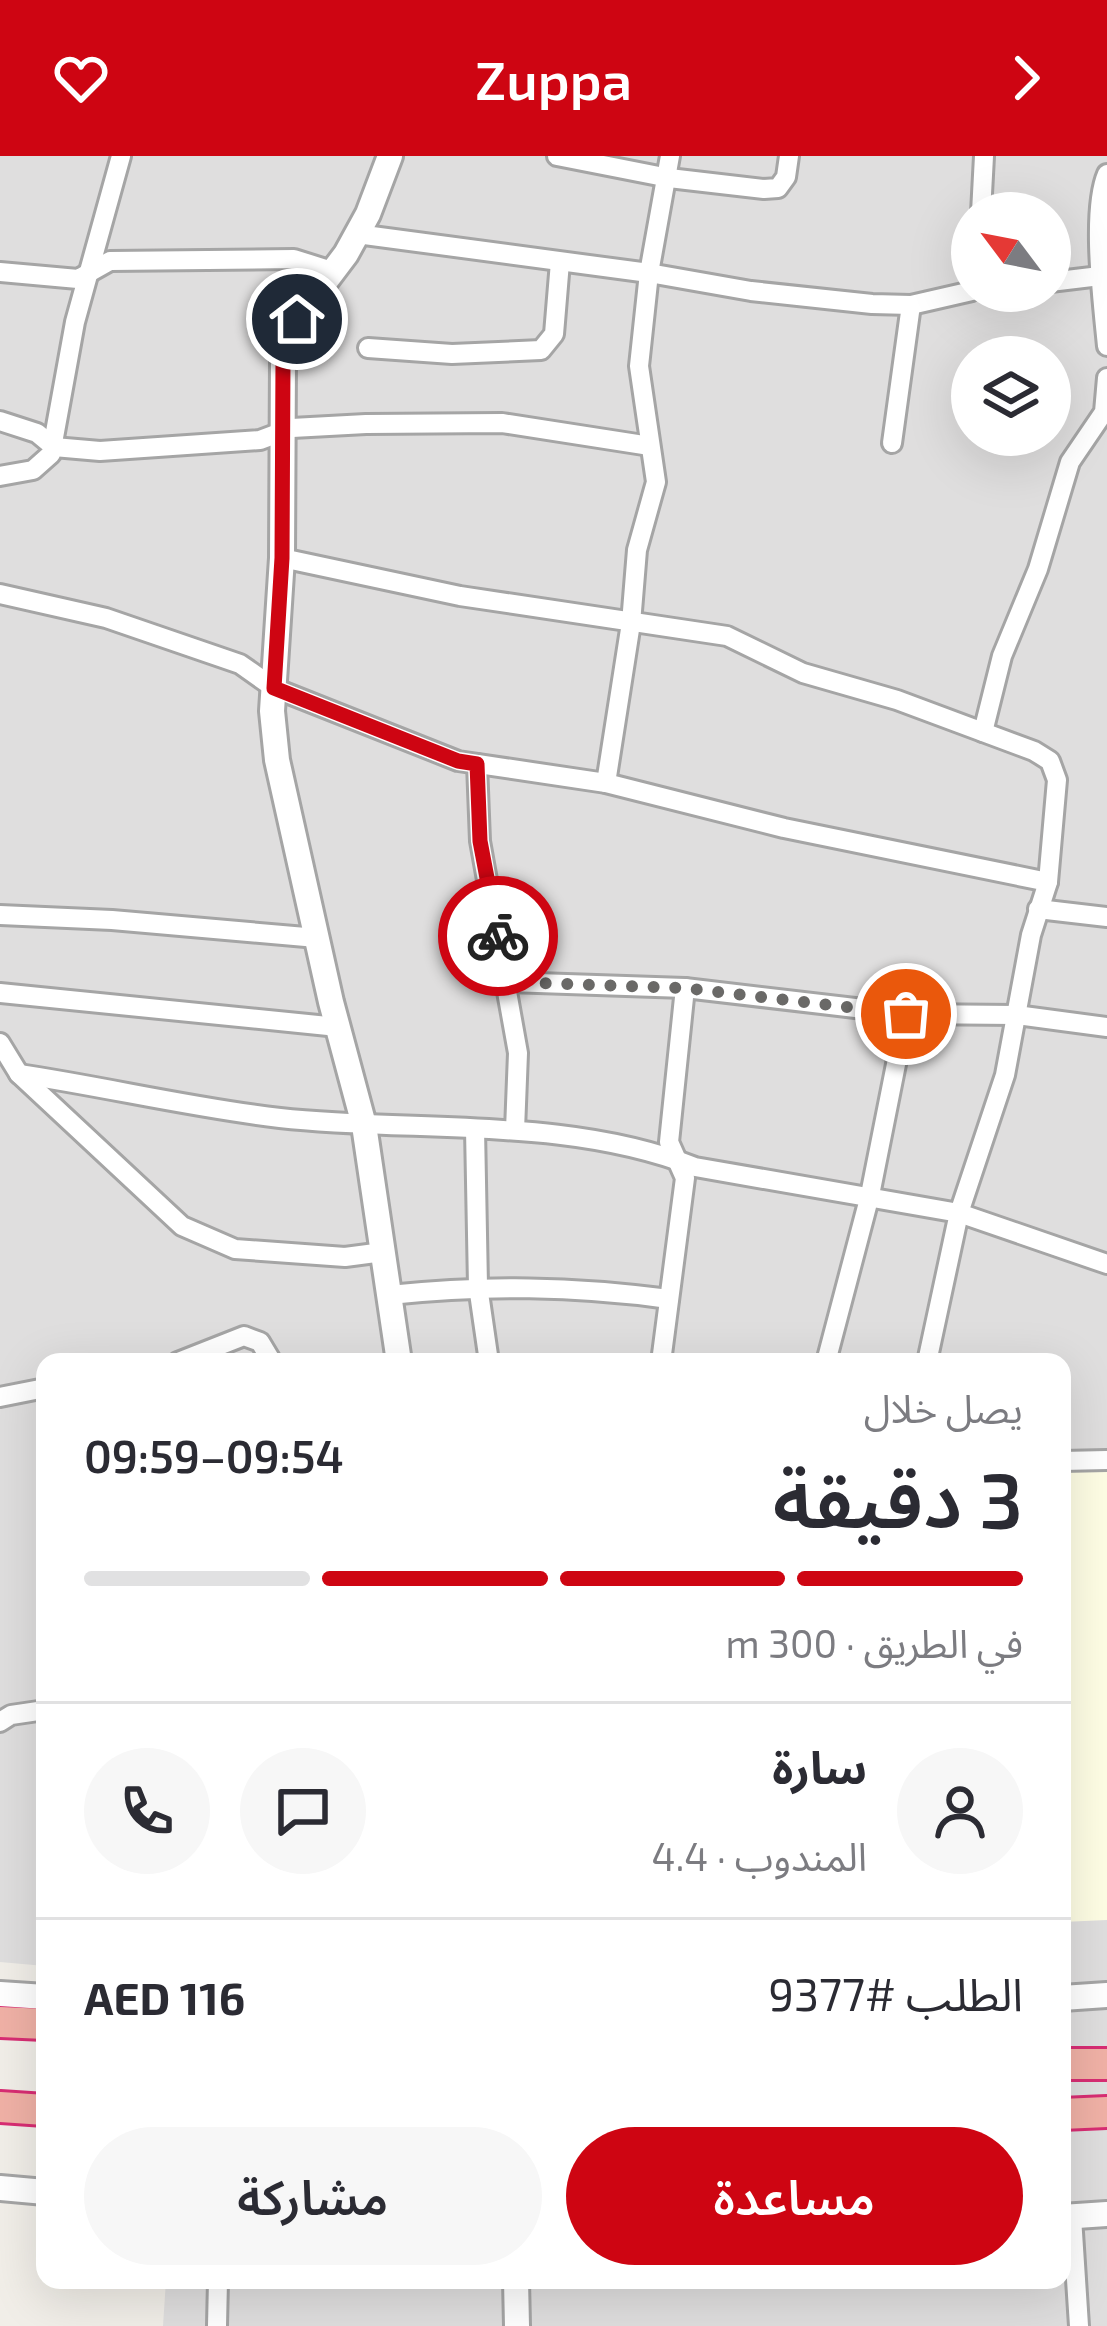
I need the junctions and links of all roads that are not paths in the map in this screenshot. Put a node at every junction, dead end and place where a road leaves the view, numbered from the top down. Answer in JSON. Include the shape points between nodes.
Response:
{"nodes":[{"id":1,"x":121,"y":156,"type":"edge"},
{"id":2,"x":390,"y":156,"type":"edge"},
{"id":3,"x":557,"y":156,"type":"edge"},
{"id":4,"x":670,"y":156,"type":"edge"},
{"id":5,"x":789,"y":156,"type":"edge"},
{"id":6,"x":984,"y":156,"type":"edge"},
{"id":7,"x":1107,"y":174,"type":"edge"},
{"id":8,"x":669,"y":178,"type":"junction"},
{"id":9,"x":982,"y":192,"type":"edge"},
{"id":10,"x":357,"y":234,"type":"junction"},
{"id":11,"x":560,"y":262,"type":"junction"},
{"id":12,"x":332,"y":271,"type":"junction"},
{"id":13,"x":0,"y":272,"type":"edge"},
{"id":14,"x":91,"y":272,"type":"junction"},
{"id":15,"x":649,"y":273,"type":"junction"},
{"id":16,"x":1100,"y":276,"type":"junction"},
{"id":17,"x":1071,"y":279,"type":"edge"},
{"id":18,"x":951,"y":296,"type":"edge"},
{"id":19,"x":911,"y":305,"type":"junction"},
{"id":20,"x":1107,"y":346,"type":"edge"},
{"id":21,"x":368,"y":348,"type":"dead end"},
{"id":22,"x":1107,"y":378,"type":"edge"},
{"id":23,"x":0,"y":422,"type":"edge"},
{"id":24,"x":281,"y":432,"type":"junction"},
{"id":25,"x":892,"y":443,"type":"dead end"},
{"id":26,"x":54,"y":446,"type":"junction"},
{"id":27,"x":650,"y":446,"type":"junction"},
{"id":28,"x":0,"y":476,"type":"edge"},
{"id":29,"x":282,"y":558,"type":"junction"},
{"id":30,"x":0,"y":594,"type":"edge"},
{"id":31,"x":631,"y":623,"type":"junction"},
{"id":32,"x":274,"y":688,"type":"junction"},
{"id":33,"x":983,"y":732,"type":"junction"},
{"id":34,"x":477,"y":764,"type":"junction"},
{"id":35,"x":606,"y":783,"type":"junction"},
{"id":36,"x":1048,"y":882,"type":"junction"},
{"id":37,"x":1037,"y":909,"type":"junction"},
{"id":38,"x":0,"y":915,"type":"edge"},
{"id":39,"x":1107,"y":917,"type":"edge"},
{"id":40,"x":317,"y":938,"type":"junction"},
{"id":41,"x":506,"y":982,"type":"junction"},
{"id":42,"x":685,"y":988,"type":"junction"},
{"id":43,"x":0,"y":993,"type":"edge"},
{"id":44,"x":906,"y":1014,"type":"junction"},
{"id":45,"x":1016,"y":1016,"type":"junction"},
{"id":46,"x":1107,"y":1027,"type":"edge"},
{"id":47,"x":338,"y":1028,"type":"junction"},
{"id":48,"x":0,"y":1042,"type":"edge"},
{"id":49,"x":19,"y":1074,"type":"junction"},
{"id":50,"x":364,"y":1125,"type":"junction"},
{"id":51,"x":475,"y":1129,"type":"junction"},
{"id":52,"x":514,"y":1130,"type":"junction"},
{"id":53,"x":677,"y":1160,"type":"junction"},
{"id":54,"x":870,"y":1195,"type":"junction"},
{"id":55,"x":958,"y":1214,"type":"junction"},
{"id":56,"x":383,"y":1252,"type":"junction"},
{"id":57,"x":1107,"y":1264,"type":"edge"},
{"id":58,"x":478,"y":1286,"type":"junction"},
{"id":59,"x":389,"y":1295,"type":"junction"},
{"id":60,"x":669,"y":1298,"type":"junction"},
{"id":61,"x":201,"y":1353,"type":"edge"},
{"id":62,"x":267,"y":1353,"type":"edge"},
{"id":63,"x":398,"y":1353,"type":"edge"},
{"id":64,"x":488,"y":1353,"type":"edge"},
{"id":65,"x":663,"y":1353,"type":"edge"},
{"id":66,"x":828,"y":1353,"type":"edge"},
{"id":67,"x":929,"y":1353,"type":"edge"},
{"id":68,"x":36,"y":1390,"type":"edge"},
{"id":69,"x":0,"y":1397,"type":"edge"},
{"id":70,"x":1107,"y":1460,"type":"edge"},
{"id":71,"x":1071,"y":1461,"type":"edge"},
{"id":72,"x":36,"y":1711,"type":"edge"},
{"id":73,"x":0,"y":1722,"type":"edge"},
{"id":74,"x":0,"y":1994,"type":"edge"},
{"id":75,"x":1107,"y":1995,"type":"edge"},
{"id":76,"x":36,"y":1996,"type":"edge"},
{"id":77,"x":1071,"y":1997,"type":"edge"},
{"id":78,"x":0,"y":2022,"type":"edge"},
{"id":79,"x":36,"y":2024,"type":"edge"},
{"id":80,"x":1071,"y":2064,"type":"edge"},
{"id":81,"x":1107,"y":2064,"type":"edge"},
{"id":82,"x":0,"y":2107,"type":"edge"},
{"id":83,"x":36,"y":2109,"type":"edge"},
{"id":84,"x":1107,"y":2112,"type":"edge"},
{"id":85,"x":1071,"y":2114,"type":"edge"},
{"id":86,"x":0,"y":2188,"type":"edge"},
{"id":87,"x":36,"y":2191,"type":"edge"},
{"id":88,"x":1107,"y":2214,"type":"edge"},
{"id":89,"x":1071,"y":2217,"type":"edge"},
{"id":90,"x":1071,"y":2253,"type":"edge"},
{"id":91,"x":218,"y":2289,"type":"edge"},
{"id":92,"x":516,"y":2289,"type":"edge"},
{"id":93,"x":217,"y":2326,"type":"edge"},
{"id":94,"x":517,"y":2326,"type":"edge"},
{"id":95,"x":1079,"y":2326,"type":"edge"}],
"edges":[{"from":1,"to":14,"type":"street"},
{"from":2,"to":10,"type":"street"},
{"from":3,"to":8,"type":"street"},
{"from":4,"to":8,"type":"street"},
{"from":5,"to":8,"type":"street","via":[[778,188]]},
{"from":6,"to":9,"type":"street"},
{"from":7,"to":16,"type":"street","via":[[1099,192]]},
{"from":8,"to":15,"type":"street"},
{"from":10,"to":11,"type":"street"},
{"from":10,"to":12,"type":"street"},
{"from":11,"to":15,"type":"street"},
{"from":11,"to":21,"type":"street","via":[[554,334],[542,350]]},
{"from":12,"to":14,"type":"street","via":[[271,260],[110,261]]},
{"from":12,"to":24,"type":"street","via":[[297,319],[283,360]]},
{"from":13,"to":14,"type":"street","via":[[79,279]]},
{"from":14,"to":26,"type":"street"},
{"from":15,"to":19,"type":"street"},
{"from":15,"to":27,"type":"street","via":[[639,366]]},
{"from":16,"to":17,"type":"street"},
{"from":16,"to":20,"type":"street"},
{"from":18,"to":19,"type":"street"},
{"from":19,"to":25,"type":"street"},
{"from":22,"to":33,"type":"street","via":[[1104,412],[1070,462]]},
{"from":23,"to":26,"type":"street"},
{"from":24,"to":26,"type":"street","via":[[100,451]]},
{"from":24,"to":27,"type":"street","via":[[502,423]]},
{"from":24,"to":29,"type":"street"},
{"from":26,"to":28,"type":"street","via":[[40,467]]},
{"from":27,"to":31,"type":"street","via":[[656,482],[637,550]]},
{"from":29,"to":31,"type":"street"},
{"from":29,"to":32,"type":"street"},
{"from":30,"to":32,"type":"street","via":[[240,664]]},
{"from":31,"to":33,"type":"street","via":[[727,636],[803,673]]},
{"from":31,"to":35,"type":"street"},
{"from":32,"to":34,"type":"street"},
{"from":32,"to":40,"type":"street","via":[[277,760]]},
{"from":33,"to":36,"type":"street","via":[[1043,754],[1055,770]]},
{"from":34,"to":35,"type":"street"},
{"from":34,"to":41,"type":"street","via":[[480,841]]},
{"from":35,"to":36,"type":"street"},
{"from":36,"to":37,"type":"street"},
{"from":37,"to":39,"type":"street"},
{"from":37,"to":45,"type":"street"},
{"from":38,"to":40,"type":"street"},
{"from":40,"to":47,"type":"street"},
{"from":41,"to":42,"type":"street"},
{"from":41,"to":52,"type":"street","via":[[518,1053]]},
{"from":42,"to":44,"type":"street"},
{"from":42,"to":53,"type":"street","via":[[669,1142]]},
{"from":43,"to":47,"type":"street"},
{"from":44,"to":45,"type":"street"},
{"from":44,"to":54,"type":"street"},
{"from":45,"to":46,"type":"street"},
{"from":45,"to":55,"type":"street","via":[[1005,1075]]},
{"from":47,"to":50,"type":"street"},
{"from":48,"to":49,"type":"street"},
{"from":49,"to":50,"type":"street"},
{"from":49,"to":56,"type":"street","via":[[182,1226],[235,1249]]},
{"from":50,"to":51,"type":"street"},
{"from":50,"to":56,"type":"street"},
{"from":51,"to":52,"type":"street"},
{"from":51,"to":58,"type":"street"},
{"from":52,"to":53,"type":"street"},
{"from":53,"to":54,"type":"street"},
{"from":53,"to":60,"type":"street","via":[[685,1178]]},
{"from":54,"to":55,"type":"street"},
{"from":54,"to":66,"type":"street"},
{"from":55,"to":57,"type":"street"},
{"from":55,"to":67,"type":"street"},
{"from":56,"to":59,"type":"street"},
{"from":58,"to":59,"type":"street"},
{"from":58,"to":60,"type":"street"},
{"from":58,"to":64,"type":"street"},
{"from":59,"to":63,"type":"street"},
{"from":60,"to":65,"type":"street"},
{"from":61,"to":62,"type":"street","via":[[244,1336]]},
{"from":68,"to":69,"type":"street"},
{"from":70,"to":71,"type":"street"},
{"from":72,"to":73,"type":"street"},
{"from":74,"to":76,"type":"street"},
{"from":75,"to":77,"type":"street"},
{"from":78,"to":79,"type":"highway"},
{"from":80,"to":81,"type":"highway"},
{"from":82,"to":83,"type":"highway"},
{"from":84,"to":85,"type":"highway"},
{"from":86,"to":87,"type":"street"},
{"from":88,"to":89,"type":"street"},
{"from":90,"to":95,"type":"street"},
{"from":91,"to":93,"type":"street"},
{"from":92,"to":94,"type":"street"}]}
